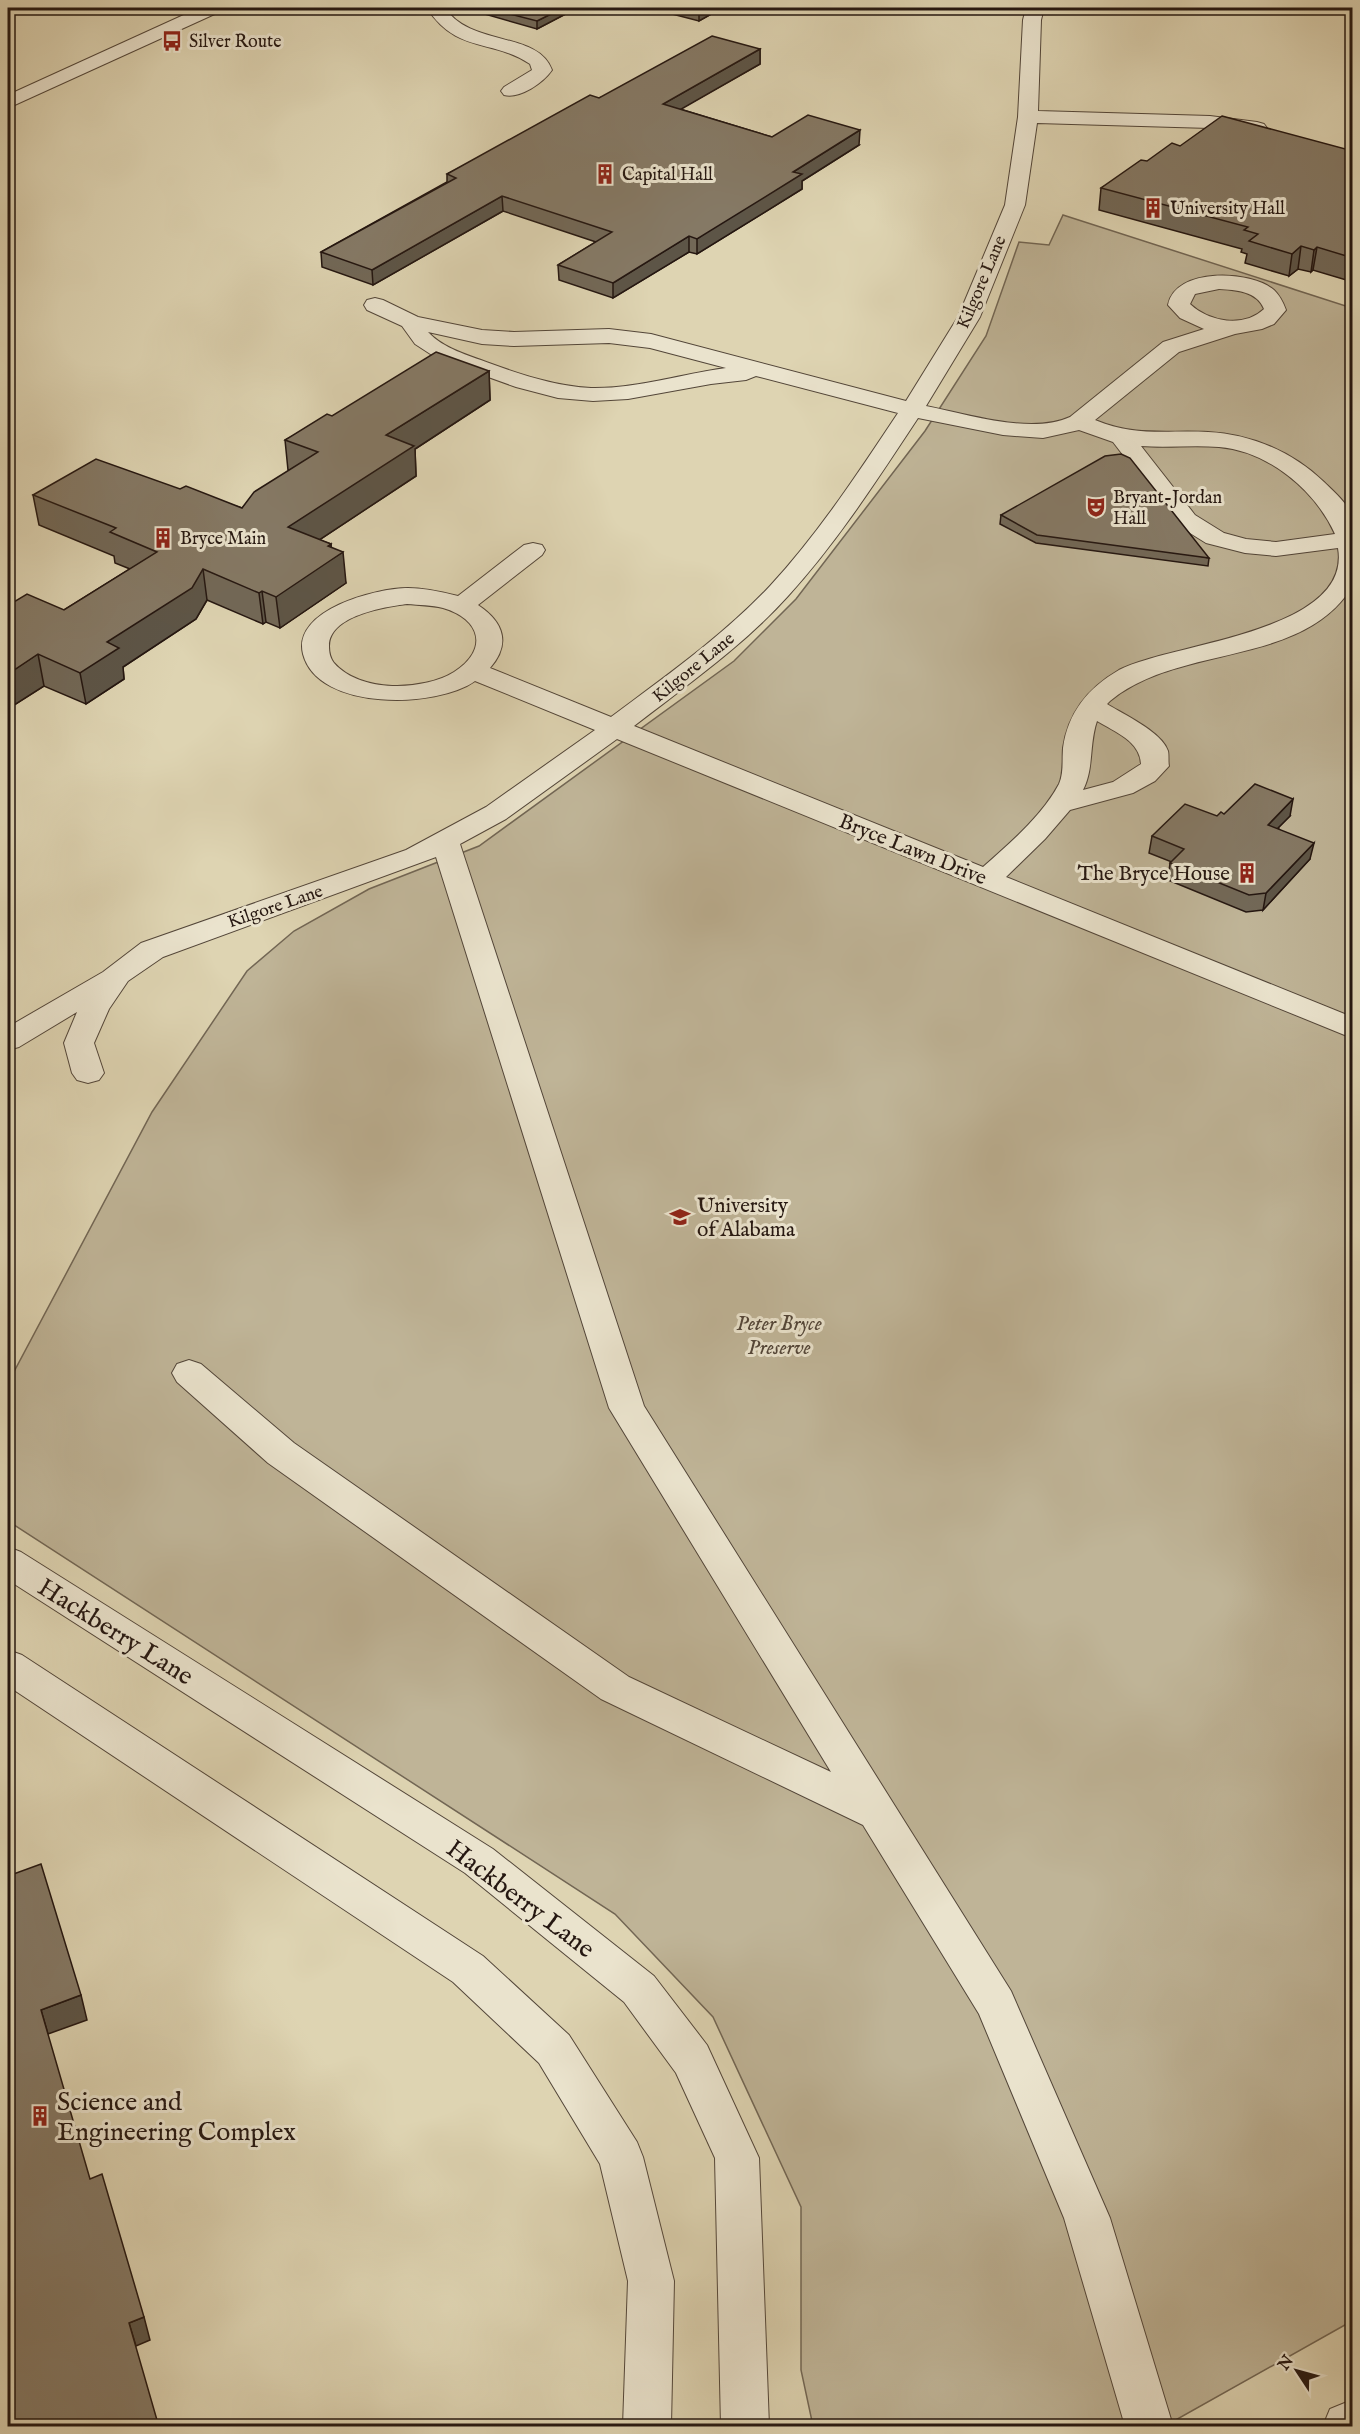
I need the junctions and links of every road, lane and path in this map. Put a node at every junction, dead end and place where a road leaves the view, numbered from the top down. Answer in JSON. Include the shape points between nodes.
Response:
{"nodes":[{"id":1,"x":213,"y":8,"type":"edge"},
{"id":2,"x":436,"y":8,"type":"edge"},
{"id":3,"x":1035,"y":8,"type":"edge"},
{"id":4,"x":511,"y":91,"type":"dead end"},
{"id":5,"x":8,"y":102,"type":"edge"},
{"id":6,"x":1028,"y":117,"type":"junction"},
{"id":7,"x":1279,"y":134,"type":"edge"},
{"id":8,"x":375,"y":305,"type":"dead end"},
{"id":9,"x":1184,"y":311,"type":"junction"},
{"id":10,"x":411,"y":322,"type":"junction"},
{"id":11,"x":1236,"y":326,"type":"junction"},
{"id":12,"x":651,"y":341,"type":"junction"},
{"id":13,"x":1171,"y":347,"type":"junction"},
{"id":14,"x":767,"y":372,"type":"junction"},
{"id":15,"x":645,"y":388,"type":"junction"},
{"id":16,"x":912,"y":410,"type":"junction"},
{"id":17,"x":1078,"y":422,"type":"junction"},
{"id":18,"x":1121,"y":437,"type":"junction"},
{"id":19,"x":1350,"y":539,"type":"junction"},
{"id":20,"x":533,"y":550,"type":"dead end"},
{"id":21,"x":461,"y":606,"type":"junction"},
{"id":22,"x":474,"y":670,"type":"junction"},
{"id":23,"x":1091,"y":706,"type":"junction"},
{"id":24,"x":615,"y":728,"type":"junction"},
{"id":25,"x":1058,"y":804,"type":"junction"},
{"id":26,"x":445,"y":841,"type":"junction"},
{"id":27,"x":987,"y":879,"type":"junction"},
{"id":28,"x":117,"y":974,"type":"junction"},
{"id":29,"x":1353,"y":1028,"type":"edge"},
{"id":30,"x":8,"y":1040,"type":"edge"},
{"id":31,"x":88,"y":1073,"type":"dead end"},
{"id":32,"x":189,"y":1373,"type":"dead end"},
{"id":33,"x":8,"y":1562,"type":"edge"},
{"id":34,"x":8,"y":1666,"type":"edge"},
{"id":35,"x":878,"y":1813,"type":"junction"},
{"id":36,"x":1353,"y":2424,"type":"edge"},
{"id":37,"x":647,"y":2427,"type":"edge"},
{"id":38,"x":745,"y":2427,"type":"edge"},
{"id":39,"x":1149,"y":2427,"type":"edge"},
{"id":40,"x":1347,"y":2427,"type":"edge"}],
"edges":[{"from":1,"to":5,"type":"street"},
{"from":2,"to":4,"type":"street","via":[[441,19],[454,30],[539,61],[539,74]]},
{"from":3,"to":6,"type":"street","name":"Kilgore Lane"},
{"from":6,"to":7,"type":"street","via":[[1241,124]]},
{"from":6,"to":16,"type":"street","name":"Kilgore Lane","via":[[1015,205],[969,317]]},
{"from":8,"to":10,"type":"street"},
{"from":9,"to":11,"type":"street","via":[[1206,323]]},
{"from":9,"to":11,"type":"street","via":[[1179,298],[1204,284],[1233,283],[1269,296],[1275,310],[1270,316]]},
{"from":9,"to":13,"type":"street"},
{"from":10,"to":12,"type":"street","via":[[482,337],[609,336]]},
{"from":10,"to":15,"type":"street","via":[[418,338],[434,349],[539,387],[572,394],[611,394]]},
{"from":11,"to":13,"type":"street"},
{"from":12,"to":14,"type":"street"},
{"from":12,"to":15,"type":"street","via":[[669,355],[672,366],[665,376]]},
{"from":13,"to":17,"type":"street"},
{"from":14,"to":15,"type":"street","via":[[721,374]]},
{"from":14,"to":16,"type":"street"},
{"from":16,"to":17,"type":"street","via":[[1027,430],[1056,430]]},
{"from":16,"to":24,"type":"street","name":"Kilgore Lane","via":[[830,532],[778,592],[718,649]]},
{"from":17,"to":18,"type":"street"},
{"from":18,"to":19,"type":"street","via":[[1210,439],[1237,443],[1270,455],[1308,480],[1330,501]]},
{"from":18,"to":19,"type":"street","via":[[1186,520],[1215,538],[1276,549]]},
{"from":19,"to":23,"type":"street","via":[[1351,566],[1343,585],[1329,602],[1286,629],[1252,642],[1192,653],[1139,669],[1108,689]]},
{"from":20,"to":21,"type":"street"},
{"from":21,"to":22,"type":"street","via":[[489,628],[491,643],[486,657]]},
{"from":21,"to":22,"type":"street","via":[[436,598],[407,596],[369,602],[331,620],[318,635],[316,652],[323,667],[339,680],[384,692],[424,690],[452,683]]},
{"from":22,"to":24,"type":"street","name":"Bryce Lawn Drive"},
{"from":23,"to":25,"type":"street","via":[[1078,735],[1075,780]]},
{"from":23,"to":25,"type":"street","via":[[1141,737],[1154,751],[1155,766],[1144,779],[1123,788]]},
{"from":24,"to":26,"type":"street","name":"Kilgore Lane","via":[[496,813]]},
{"from":24,"to":27,"type":"street","name":"Bryce Lawn Drive"},
{"from":25,"to":27,"type":"street"},
{"from":26,"to":28,"type":"street","name":"Kilgore Lane","via":[[416,856],[152,950]]},
{"from":26,"to":35,"type":"street","via":[[627,1408]]},
{"from":27,"to":29,"type":"street","name":"Bryce Lawn Drive"},
{"from":28,"to":30,"type":"street"},
{"from":28,"to":31,"type":"street","name":"Kilgore Lane","via":[[94,1008],[79,1043]]},
{"from":32,"to":35,"type":"street","via":[[281,1453],[615,1688]]},
{"from":33,"to":38,"type":"street","name":"Hackberry Lane","via":[[479,1861],[639,1989],[692,2059],[737,2158]]},
{"from":34,"to":37,"type":"street","via":[[468,1969],[554,2049],[621,2157],[651,2281]]},
{"from":35,"to":39,"type":"street","via":[[996,2004],[1088,2218]]},
{"from":36,"to":40,"type":"street"}]}
